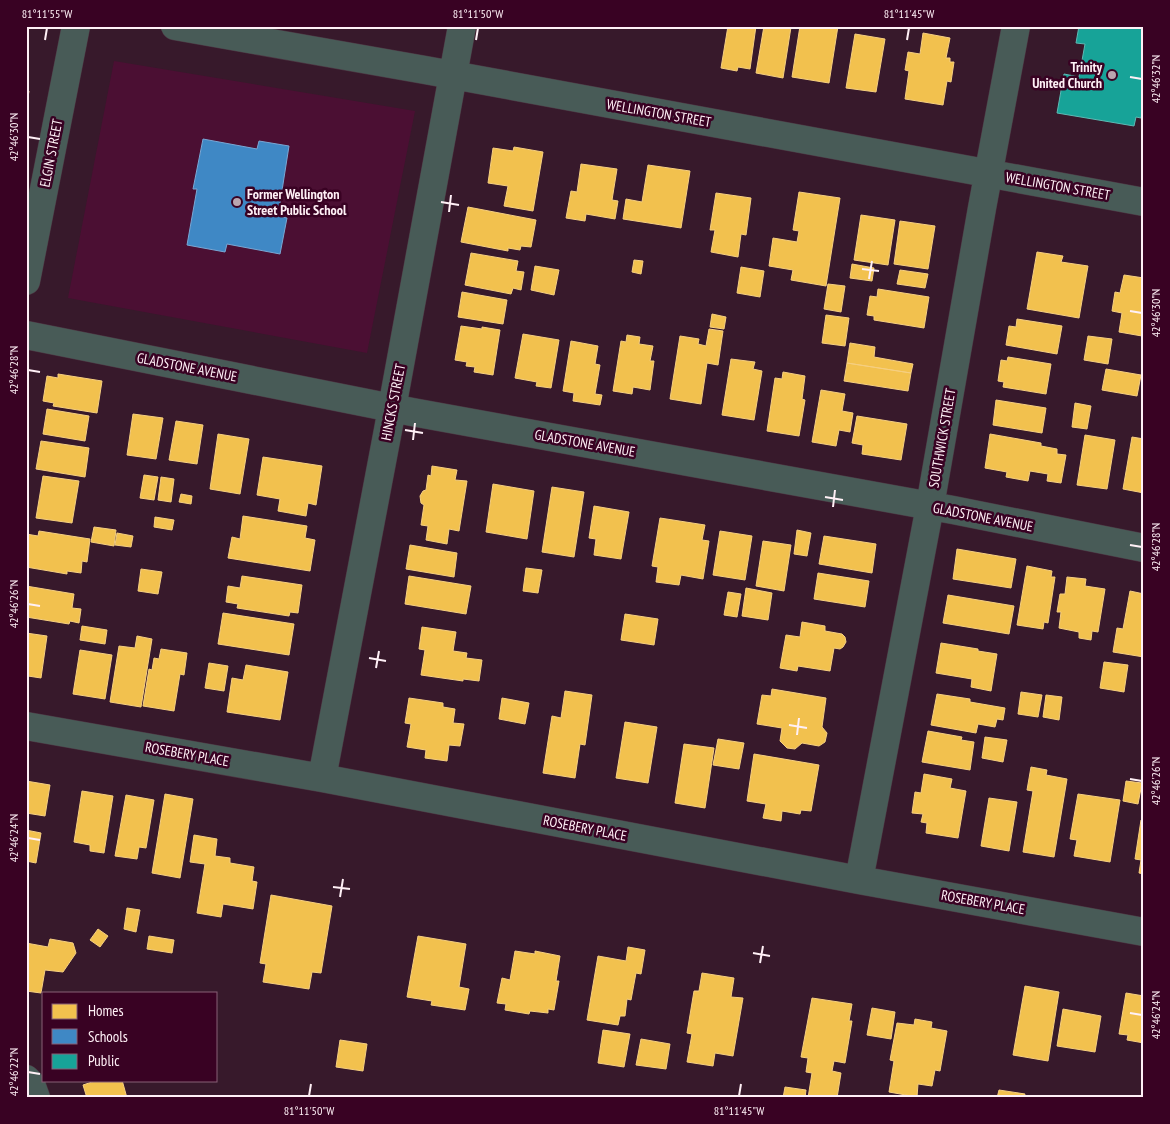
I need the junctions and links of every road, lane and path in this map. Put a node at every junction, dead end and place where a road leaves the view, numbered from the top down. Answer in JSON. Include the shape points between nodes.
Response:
{"nodes":[{"id":1,"x":76,"y":26,"type":"edge"},
{"id":2,"x":175,"y":26,"type":"edge"},
{"id":3,"x":462,"y":26,"type":"edge"},
{"id":4,"x":1016,"y":26,"type":"edge"},
{"id":5,"x":453,"y":75,"type":"junction"},
{"id":6,"x":989,"y":174,"type":"junction"},
{"id":7,"x":1144,"y":202,"type":"edge"},
{"id":8,"x":26,"y":281,"type":"edge"},
{"id":9,"x":26,"y":335,"type":"edge"},
{"id":10,"x":392,"y":408,"type":"junction"},
{"id":11,"x":930,"y":506,"type":"junction"},
{"id":12,"x":1144,"y":548,"type":"edge"},
{"id":13,"x":26,"y":726,"type":"edge"},
{"id":14,"x":322,"y":778,"type":"junction"},
{"id":15,"x":859,"y":880,"type":"junction"},
{"id":16,"x":1144,"y":932,"type":"edge"},
{"id":17,"x":26,"y":1079,"type":"edge"},
{"id":18,"x":36,"y":1098,"type":"edge"}],
"edges":[{"from":1,"to":8,"type":"street","name":"ELGIN STREET"},
{"from":2,"to":5,"type":"street","name":"WELLINGTON STREET"},
{"from":3,"to":5,"type":"street","name":"HINCKS STREET"},
{"from":4,"to":6,"type":"street","name":"SOUTHWICK STREET"},
{"from":5,"to":6,"type":"street","name":"WELLINGTON STREET"},
{"from":5,"to":10,"type":"street","name":"HINCKS STREET"},
{"from":6,"to":7,"type":"street","name":"WELLINGTON STREET"},
{"from":6,"to":11,"type":"street","name":"SOUTHWICK STREET"},
{"from":9,"to":10,"type":"street","name":"GLADSTONE AVENUE"},
{"from":10,"to":11,"type":"street","name":"GLADSTONE AVENUE"},
{"from":10,"to":14,"type":"street","name":"HINCKS STREET"},
{"from":11,"to":12,"type":"street","name":"GLADSTONE AVENUE"},
{"from":11,"to":15,"type":"street","name":"SOUTHWICK STREET"},
{"from":13,"to":14,"type":"street","name":"ROSEBERY PLACE"},
{"from":14,"to":15,"type":"street","name":"ROSEBERY PLACE"},
{"from":15,"to":16,"type":"street","name":"ROSEBERY PLACE"},
{"from":17,"to":18,"type":"street"}]}
